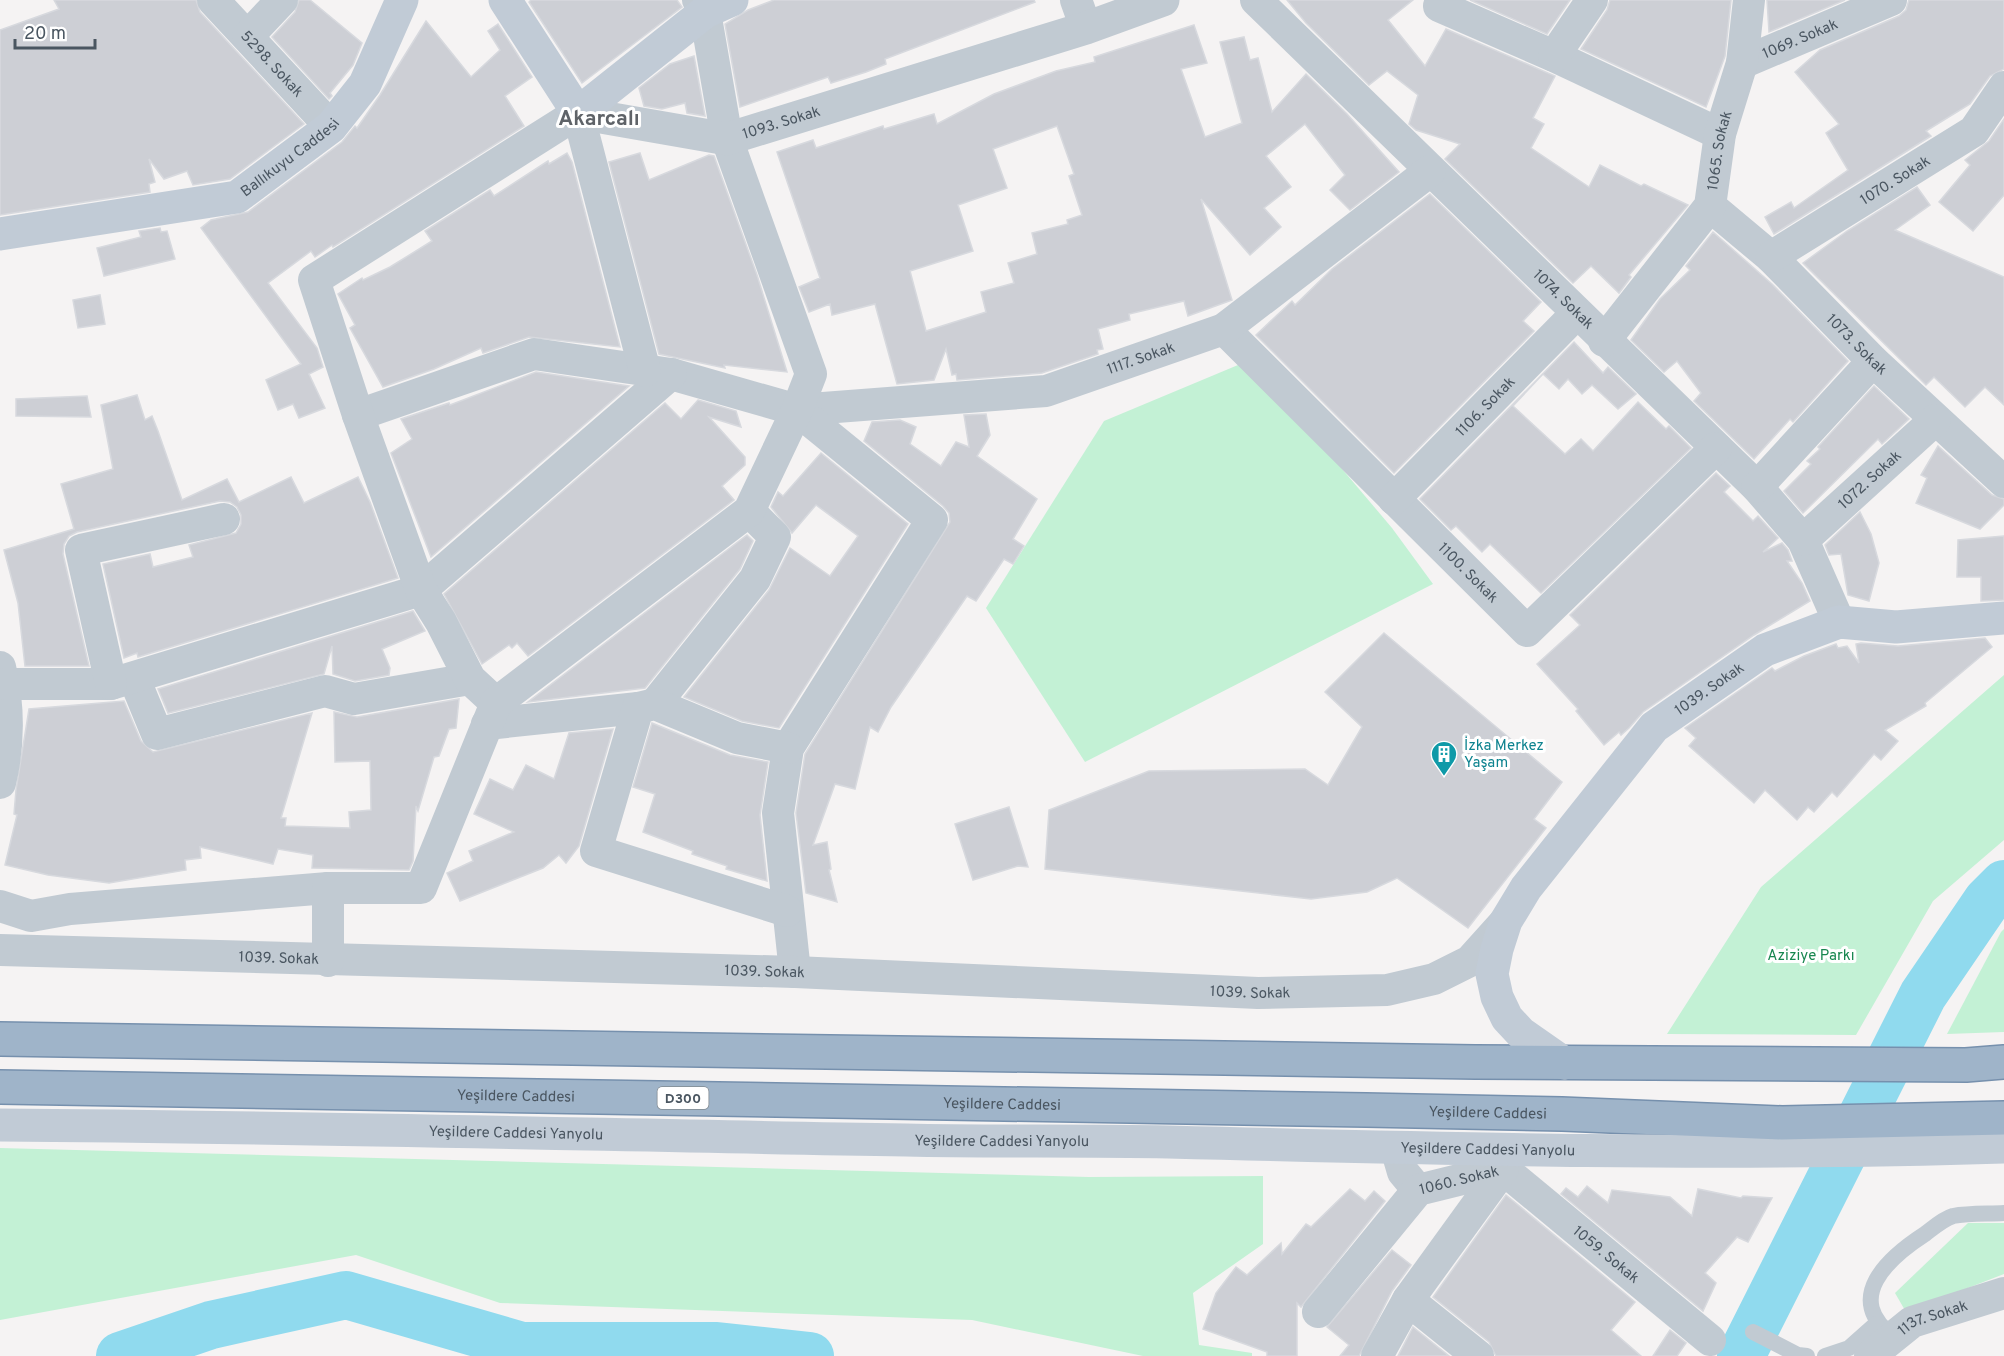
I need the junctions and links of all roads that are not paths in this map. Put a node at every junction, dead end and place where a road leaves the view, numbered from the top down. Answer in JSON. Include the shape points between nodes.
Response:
{"nodes":[{"id":1,"x":213,"y":0,"type":"edge"},
{"id":2,"x":282,"y":0,"type":"edge"},
{"id":3,"x":402,"y":0,"type":"edge"},
{"id":4,"x":505,"y":0,"type":"edge"},
{"id":5,"x":1163,"y":0,"type":"edge"},
{"id":6,"x":1256,"y":0,"type":"edge"},
{"id":7,"x":1444,"y":0,"type":"edge"},
{"id":8,"x":1592,"y":0,"type":"edge"},
{"id":9,"x":1749,"y":0,"type":"edge"},
{"id":10,"x":1891,"y":0,"type":"edge"},
{"id":11,"x":712,"y":4,"type":"edge"},
{"id":12,"x":1081,"y":14,"type":"edge"},
{"id":13,"x":248,"y":36,"type":"junction"},
{"id":14,"x":1554,"y":56,"type":"junction"},
{"id":15,"x":1742,"y":63,"type":"junction"},
{"id":16,"x":2004,"y":87,"type":"edge"},
{"id":17,"x":578,"y":113,"type":"junction"},
{"id":18,"x":331,"y":127,"type":"junction"},
{"id":19,"x":1720,"y":134,"type":"junction"},
{"id":20,"x":727,"y":139,"type":"junction"},
{"id":21,"x":1430,"y":171,"type":"junction"},
{"id":22,"x":1710,"y":206,"type":"junction"},
{"id":23,"x":0,"y":234,"type":"edge"},
{"id":24,"x":1771,"y":257,"type":"junction"},
{"id":25,"x":1576,"y":314,"type":"junction"},
{"id":26,"x":1224,"y":329,"type":"junction"},
{"id":27,"x":1604,"y":341,"type":"junction"},
{"id":28,"x":1873,"y":361,"type":"junction"},
{"id":29,"x":658,"y":373,"type":"junction"},
{"id":30,"x":797,"y":410,"type":"junction"},
{"id":31,"x":358,"y":415,"type":"junction"},
{"id":32,"x":1935,"y":420,"type":"junction"},
{"id":33,"x":1716,"y":448,"type":"junction"},
{"id":34,"x":2004,"y":482,"type":"edge"},
{"id":35,"x":1756,"y":487,"type":"junction"},
{"id":36,"x":1394,"y":499,"type":"junction"},
{"id":37,"x":748,"y":510,"type":"junction"},
{"id":38,"x":224,"y":519,"type":"dead end"},
{"id":39,"x":1803,"y":540,"type":"junction"},
{"id":40,"x":421,"y":590,"type":"junction"},
{"id":41,"x":2004,"y":618,"type":"edge"},
{"id":42,"x":1839,"y":622,"type":"junction"},
{"id":43,"x":2,"y":676,"type":"edge"},
{"id":44,"x":470,"y":679,"type":"junction"},
{"id":45,"x":123,"y":681,"type":"junction"},
{"id":46,"x":646,"y":706,"type":"junction"},
{"id":47,"x":491,"y":713,"type":"junction"},
{"id":48,"x":788,"y":748,"type":"junction"},
{"id":49,"x":0,"y":783,"type":"edge"},
{"id":50,"x":328,"y":888,"type":"junction"},
{"id":51,"x":0,"y":906,"type":"edge"},
{"id":52,"x":787,"y":911,"type":"junction"},
{"id":53,"x":0,"y":950,"type":"edge"},
{"id":54,"x":328,"y":961,"type":"junction"},
{"id":55,"x":1481,"y":967,"type":"junction"},
{"id":56,"x":795,"y":972,"type":"junction"},
{"id":57,"x":0,"y":1039,"type":"edge"},
{"id":58,"x":2004,"y":1062,"type":"edge"},
{"id":59,"x":1564,"y":1063,"type":"junction"},
{"id":60,"x":0,"y":1087,"type":"edge"},
{"id":61,"x":2004,"y":1118,"type":"edge"},
{"id":62,"x":0,"y":1125,"type":"edge"},
{"id":63,"x":1902,"y":1135,"type":"junction"},
{"id":64,"x":2004,"y":1147,"type":"edge"},
{"id":65,"x":1396,"y":1148,"type":"junction"},
{"id":66,"x":1503,"y":1169,"type":"junction"},
{"id":67,"x":1418,"y":1190,"type":"junction"},
{"id":68,"x":2004,"y":1213,"type":"edge"},
{"id":69,"x":2004,"y":1293,"type":"edge"},
{"id":70,"x":1408,"y":1300,"type":"junction"},
{"id":71,"x":1318,"y":1312,"type":"dead end"},
{"id":72,"x":1753,"y":1332,"type":"dead end"},
{"id":73,"x":1880,"y":1339,"type":"edge"},
{"id":74,"x":1710,"y":1340,"type":"dead end"},
{"id":75,"x":1377,"y":1356,"type":"edge"},
{"id":76,"x":1478,"y":1356,"type":"edge"},
{"id":77,"x":1808,"y":1356,"type":"edge"},
{"id":78,"x":1825,"y":1356,"type":"edge"}],
"edges":[{"from":1,"to":13,"type":"street","name":"5298. Sokak"},
{"from":2,"to":13,"type":"street"},
{"from":3,"to":18,"type":"main road","name":"Ballıkuyu Caddesi","via":[[365,84]]},
{"from":4,"to":17,"type":"main road"},
{"from":5,"to":12,"type":"street","name":"1093. Sokak"},
{"from":6,"to":21,"type":"street","name":"1074. Sokak"},
{"from":7,"to":14,"type":"street","via":[[1439,6]]},
{"from":8,"to":14,"type":"street"},
{"from":9,"to":15,"type":"street","name":"1065. Sokak"},
{"from":10,"to":15,"type":"street","name":"1069. Sokak"},
{"from":11,"to":17,"type":"main road"},
{"from":11,"to":20,"type":"street"},
{"from":12,"to":20,"type":"street","name":"1093. Sokak"},
{"from":13,"to":18,"type":"street","name":"5298. Sokak"},
{"from":14,"to":19,"type":"street"},
{"from":15,"to":19,"type":"street","name":"1065. Sokak"},
{"from":16,"to":24,"type":"street","name":"1070. Sokak","via":[[1974,131]]},
{"from":17,"to":20,"type":"street","name":"1093. Sokak"},
{"from":17,"to":29,"type":"street"},
{"from":17,"to":31,"type":"street","via":[[314,280]]},
{"from":18,"to":23,"type":"main road","name":"Ballıkuyu Caddesi","via":[[237,197]]},
{"from":19,"to":22,"type":"street","name":"1065. Sokak"},
{"from":20,"to":30,"type":"street","via":[[810,374]]},
{"from":21,"to":25,"type":"street","name":"1074. Sokak"},
{"from":21,"to":26,"type":"street","name":"1117. Sokak"},
{"from":22,"to":24,"type":"street","name":"1073. Sokak"},
{"from":22,"to":27,"type":"street","name":"1065. Sokak"},
{"from":24,"to":28,"type":"street","name":"1073. Sokak"},
{"from":25,"to":27,"type":"street","name":"1074. Sokak"},
{"from":25,"to":36,"type":"street","name":"1106. Sokak"},
{"from":26,"to":30,"type":"street","name":"1117. Sokak","via":[[1046,391]]},
{"from":26,"to":36,"type":"street","name":"1100. Sokak"},
{"from":27,"to":33,"type":"street","name":"1074. Sokak"},
{"from":28,"to":32,"type":"street","name":"1073. Sokak"},
{"from":28,"to":35,"type":"street"},
{"from":29,"to":30,"type":"street"},
{"from":29,"to":31,"type":"street","via":[[534,354]]},
{"from":29,"to":40,"type":"street"},
{"from":30,"to":37,"type":"street"},
{"from":30,"to":48,"type":"street","via":[[932,520]]},
{"from":31,"to":40,"type":"street"},
{"from":32,"to":34,"type":"street","name":"1073. Sokak"},
{"from":32,"to":39,"type":"street","name":"1072. Sokak"},
{"from":33,"to":35,"type":"street","name":"1074. Sokak"},
{"from":33,"to":36,"type":"street","name":"1100. Sokak","via":[[1527,631]]},
{"from":35,"to":39,"type":"street","name":"1074. Sokak"},
{"from":37,"to":46,"type":"street","via":[[775,537],[755,579]]},
{"from":37,"to":47,"type":"street"},
{"from":38,"to":45,"type":"street","via":[[81,550]]},
{"from":39,"to":42,"type":"street","name":"1074. Sokak"},
{"from":40,"to":44,"type":"street"},
{"from":40,"to":45,"type":"street"},
{"from":41,"to":42,"type":"main road","name":"1039. Sokak","via":[[1896,627]]},
{"from":42,"to":55,"type":"main road","name":"1039. Sokak","via":[[1765,650],[1654,727],[1555,849],[1506,921]]},
{"from":43,"to":45,"type":"street"},
{"from":43,"to":49,"type":"street","via":[[7,752]]},
{"from":44,"to":45,"type":"street","via":[[354,699],[325,692],[157,734]]},
{"from":44,"to":47,"type":"street"},
{"from":46,"to":47,"type":"street"},
{"from":46,"to":48,"type":"street","via":[[737,738]]},
{"from":46,"to":52,"type":"street","via":[[596,851]]},
{"from":47,"to":50,"type":"street","via":[[421,888]]},
{"from":48,"to":52,"type":"street","via":[[778,813]]},
{"from":50,"to":51,"type":"street","via":[[70,909],[31,916]]},
{"from":50,"to":54,"type":"street"},
{"from":52,"to":56,"type":"street"},
{"from":53,"to":54,"type":"street","name":"1039. Sokak"},
{"from":54,"to":56,"type":"street","name":"1039. Sokak"},
{"from":55,"to":56,"type":"street","name":"1039. Sokak","via":[[1387,990],[1257,993]]},
{"from":55,"to":59,"type":"main road","name":"1039. Sokak","via":[[1507,1018],[1521,1033]]},
{"from":57,"to":59,"type":"highway"},
{"from":58,"to":59,"type":"highway"},
{"from":60,"to":63,"type":"highway","name":"Yeşildere Caddesi","number":"D300","via":[[1366,1110],[1782,1123]]},
{"from":61,"to":63,"type":"highway","name":"Yeşildere Caddesi"},
{"from":62,"to":65,"type":"main road","name":"Yeşildere Caddesi Yanyolu"},
{"from":63,"to":64,"type":"main road","name":"Yeşildere Caddesi Yanyolu"},
{"from":63,"to":65,"type":"main road","name":"Yeşildere Caddesi Yanyolu","via":[[1758,1150]]},
{"from":65,"to":67,"type":"street","via":[[1403,1172]]},
{"from":66,"to":67,"type":"street","name":"1060. Sokak"},
{"from":66,"to":70,"type":"street","name":"1060. Sokak"},
{"from":66,"to":74,"type":"street","name":"1059. Sokak"},
{"from":67,"to":71,"type":"street","name":"1060. Sokak"},
{"from":68,"to":73,"type":"lane","via":[[1951,1216],[1895,1254],[1873,1284],[1871,1304]]},
{"from":69,"to":73,"type":"street","name":"1137. Sokak","via":[[1912,1322]]},
{"from":70,"to":75,"type":"street","name":"1060. Sokak"},
{"from":70,"to":76,"type":"street"},
{"from":72,"to":77,"type":"lane","via":[[1798,1355]]},
{"from":73,"to":78,"type":"lane"}]}
